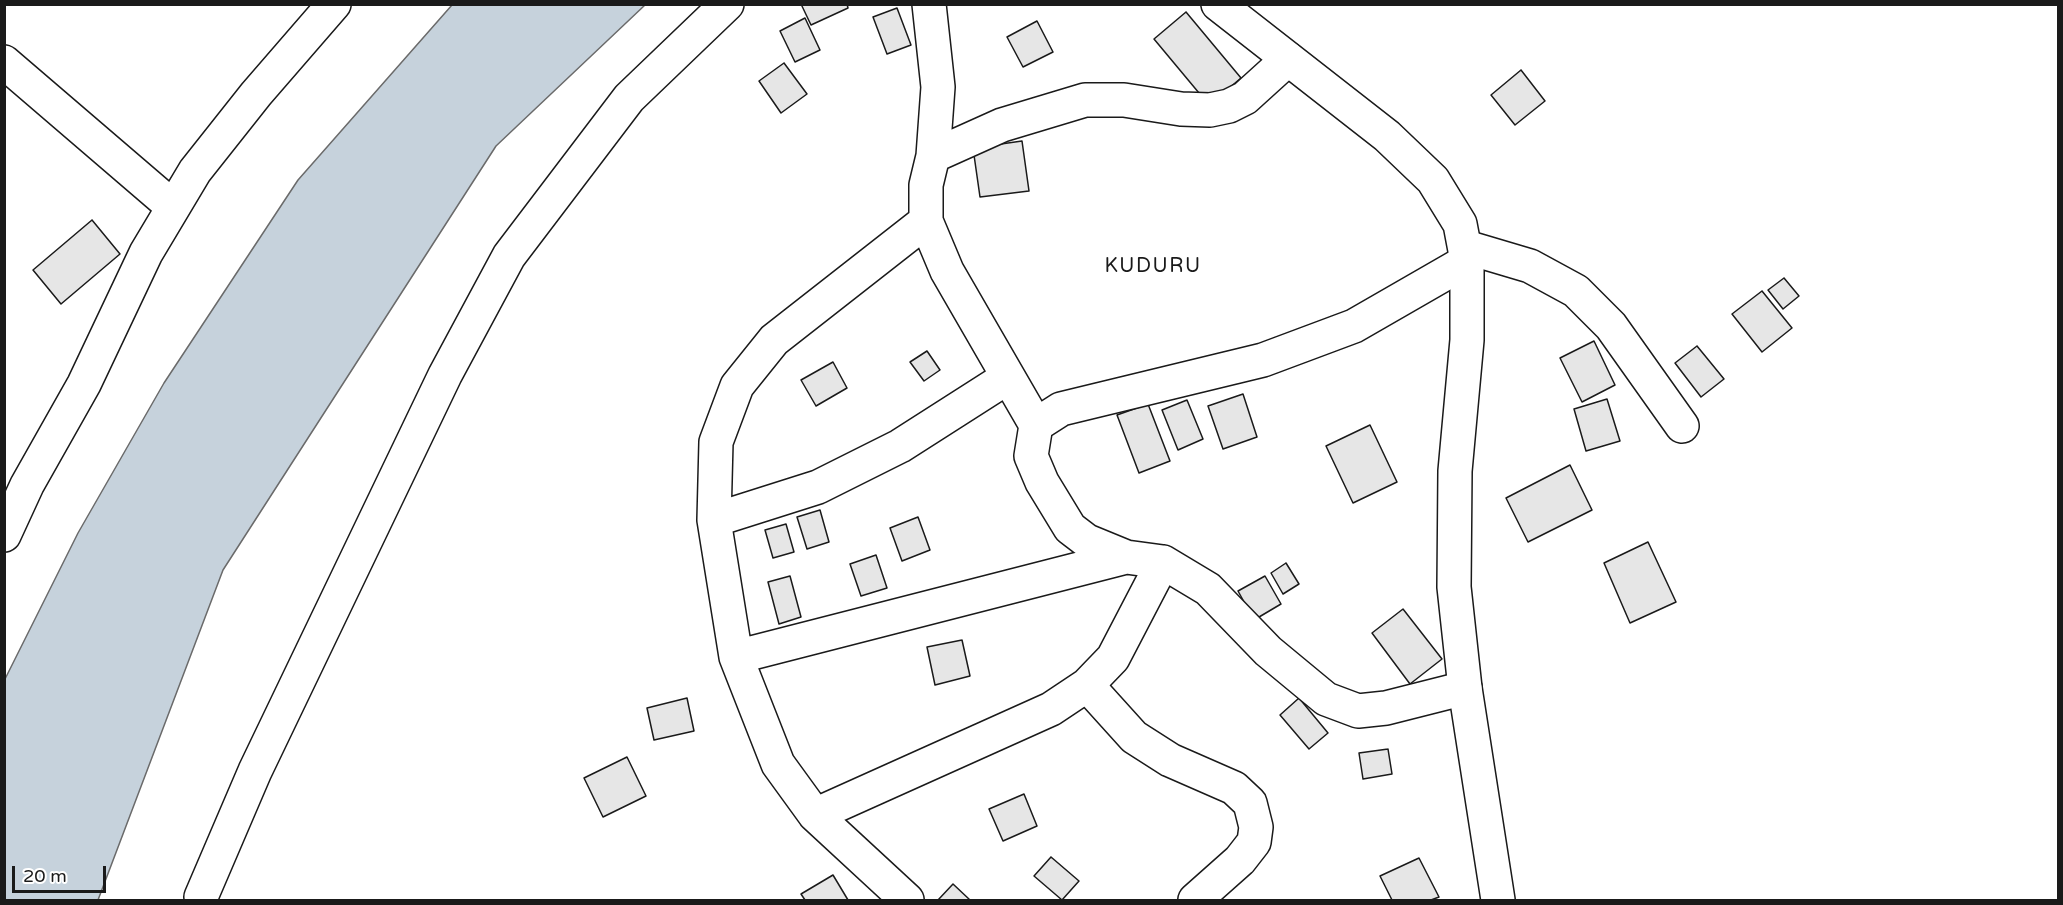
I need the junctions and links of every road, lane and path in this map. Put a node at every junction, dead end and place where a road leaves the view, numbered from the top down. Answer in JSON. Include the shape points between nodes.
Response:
{"nodes":[{"id":1,"x":334,"y":4,"type":"edge"},
{"id":2,"x":727,"y":4,"type":"edge"},
{"id":3,"x":929,"y":4,"type":"edge"},
{"id":4,"x":1218,"y":4,"type":"edge"},
{"id":5,"x":1288,"y":59,"type":"junction"},
{"id":6,"x":4,"y":62,"type":"edge"},
{"id":7,"x":933,"y":156,"type":"junction"},
{"id":8,"x":173,"y":207,"type":"junction"},
{"id":9,"x":926,"y":221,"type":"junction"},
{"id":10,"x":1467,"y":254,"type":"junction"},
{"id":11,"x":1008,"y":377,"type":"junction"},
{"id":12,"x":1036,"y":425,"type":"junction"},
{"id":13,"x":1682,"y":426,"type":"dead end"},
{"id":14,"x":714,"y":520,"type":"junction"},
{"id":15,"x":4,"y":535,"type":"edge"},
{"id":16,"x":1126,"y":557,"type":"junction"},
{"id":17,"x":1163,"y":562,"type":"junction"},
{"id":18,"x":736,"y":657,"type":"junction"},
{"id":19,"x":1087,"y":686,"type":"junction"},
{"id":20,"x":1465,"y":688,"type":"junction"},
{"id":21,"x":815,"y":815,"type":"junction"},
{"id":22,"x":201,"y":897,"type":"dead end"},
{"id":23,"x":906,"y":900,"type":"edge"},
{"id":24,"x":1195,"y":900,"type":"edge"},
{"id":25,"x":1498,"y":900,"type":"edge"}],
"edges":[{"from":1,"to":8,"type":"street","via":[[236,119],[195,171]]},
{"from":2,"to":22,"type":"street","via":[[629,98],[509,256],[445,375],[255,771]]},
{"from":3,"to":7,"type":"street","via":[[938,87]]},
{"from":4,"to":5,"type":"street"},
{"from":5,"to":7,"type":"street","via":[[1245,98],[1229,106],[1180,109],[1124,100],[1085,100],[1002,125]]},
{"from":5,"to":10,"type":"street","via":[[1387,136],[1432,180],[1460,224]]},
{"from":6,"to":8,"type":"street"},
{"from":7,"to":9,"type":"street","via":[[926,185]]},
{"from":8,"to":15,"type":"street"},
{"from":9,"to":11,"type":"street","via":[[947,271]]},
{"from":9,"to":14,"type":"street","via":[[774,340],[737,386],[716,442]]},
{"from":10,"to":12,"type":"street","via":[[1354,326],[1263,360],[1061,409]]},
{"from":10,"to":13,"type":"street","via":[[1530,266],[1576,291],[1611,326]]},
{"from":10,"to":20,"type":"street","via":[[1467,340],[1455,482],[1454,587]]},
{"from":11,"to":12,"type":"street"},
{"from":11,"to":14,"type":"street","via":[[870,462],[818,487]]},
{"from":12,"to":16,"type":"street","via":[[1031,456],[1070,528],[1086,541]]},
{"from":14,"to":18,"type":"street"},
{"from":16,"to":17,"type":"street"},
{"from":16,"to":18,"type":"street"},
{"from":17,"to":19,"type":"street","via":[[1113,658]]},
{"from":17,"to":20,"type":"street","via":[[1208,589],[1268,651],[1326,699],[1358,711]]},
{"from":18,"to":21,"type":"street","via":[[778,764]]},
{"from":19,"to":21,"type":"street","via":[[1051,710]]},
{"from":19,"to":24,"type":"street","via":[[1134,736],[1170,760],[1234,788],[1250,803],[1256,827],[1254,842],[1240,860]]},
{"from":20,"to":25,"type":"street"},
{"from":21,"to":23,"type":"street"}]}
